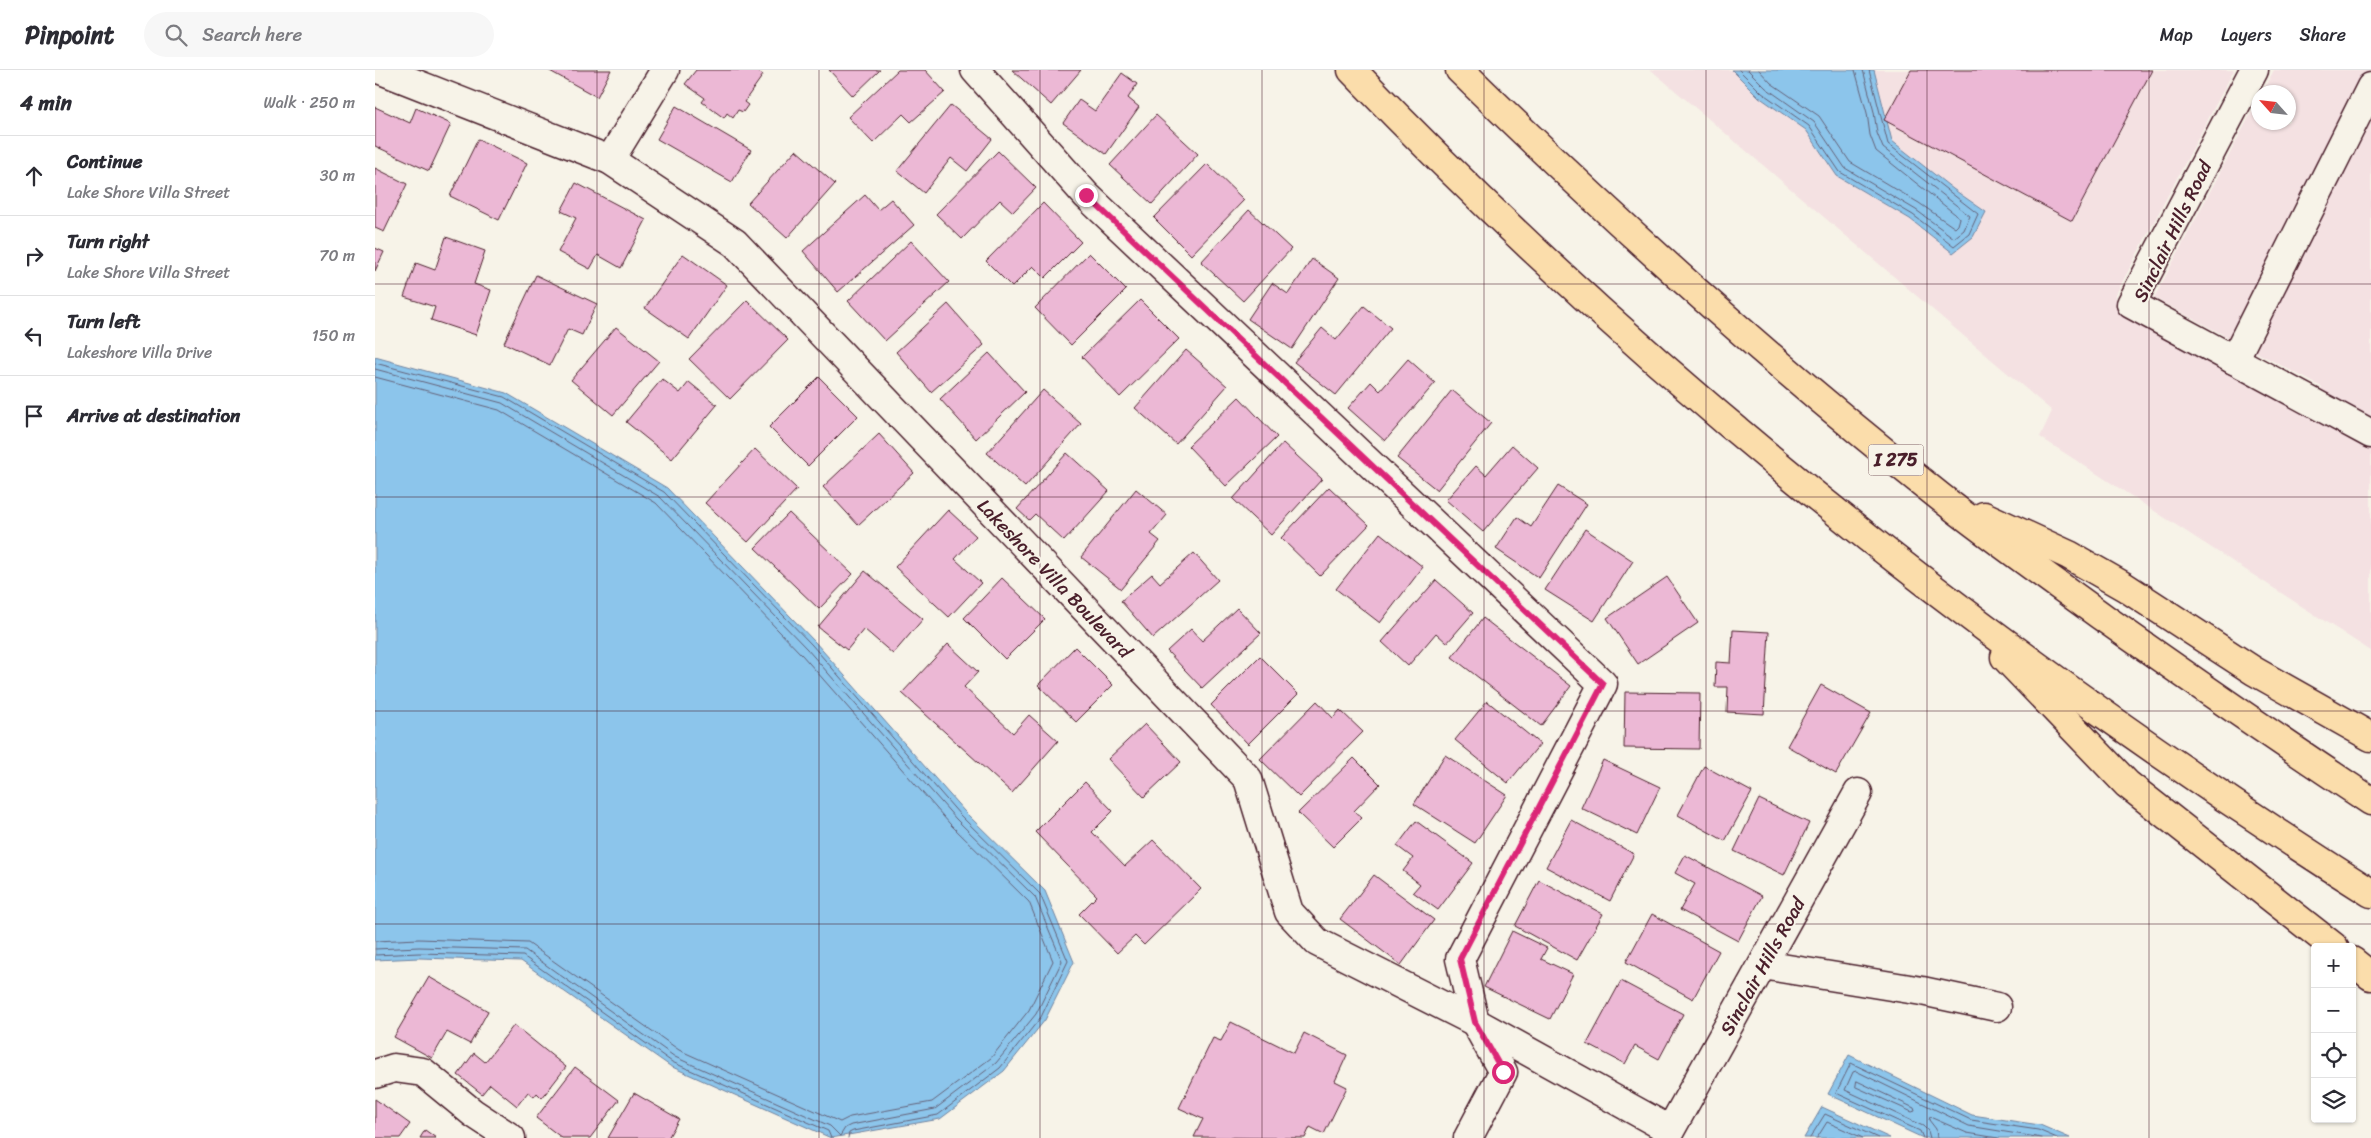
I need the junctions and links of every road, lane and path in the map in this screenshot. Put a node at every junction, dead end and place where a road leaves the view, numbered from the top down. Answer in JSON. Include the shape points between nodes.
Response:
{"nodes":[{"id":1,"x":381,"y":70,"type":"edge"},
{"id":2,"x":665,"y":70,"type":"edge"},
{"id":3,"x":975,"y":70,"type":"edge"},
{"id":4,"x":1352,"y":70,"type":"edge"},
{"id":5,"x":1460,"y":70,"type":"edge"},
{"id":6,"x":2254,"y":70,"type":"edge"},
{"id":7,"x":2371,"y":87,"type":"edge"},
{"id":8,"x":610,"y":160,"type":"junction"},
{"id":9,"x":2234,"y":360,"type":"junction"},
{"id":10,"x":2371,"y":434,"type":"edge"},
{"id":11,"x":1938,"y":495,"type":"junction"},
{"id":12,"x":1957,"y":607,"type":"junction"},
{"id":13,"x":2371,"y":737,"type":"edge"},
{"id":14,"x":1858,"y":793,"type":"dead end"},
{"id":15,"x":2371,"y":801,"type":"edge"},
{"id":16,"x":2371,"y":893,"type":"edge"},
{"id":17,"x":2329,"y":943,"type":"edge"},
{"id":18,"x":2356,"y":964,"type":"edge"},
{"id":19,"x":1763,"y":965,"type":"junction"},
{"id":20,"x":2371,"y":976,"type":"edge"},
{"id":21,"x":1997,"y":1007,"type":"dead end"},
{"id":22,"x":1475,"y":1022,"type":"junction"},
{"id":23,"x":375,"y":1074,"type":"edge"},
{"id":24,"x":1668,"y":1134,"type":"edge"},
{"id":25,"x":511,"y":1138,"type":"edge"},
{"id":26,"x":1468,"y":1138,"type":"edge"}],
"edges":[{"from":1,"to":8,"type":"street","name":"Lakeshore Villa Boulevard"},
{"from":2,"to":8,"type":"street"},
{"from":3,"to":22,"type":"street","via":[[1086,195],[1603,684],[1460,959]]},
{"from":4,"to":12,"type":"highway","via":[[1521,239],[1624,333],[1731,426]]},
{"from":5,"to":11,"type":"highway","number":"I 275","via":[[1691,287]]},
{"from":6,"to":9,"type":"street","name":"Sinclair Hills Road","via":[[2131,304]]},
{"from":7,"to":9,"type":"street"},
{"from":8,"to":22,"type":"street","name":"Lakeshore Villa Boulevard","via":[[735,243],[1247,779],[1289,912],[1317,942]]},
{"from":9,"to":10,"type":"street","name":"Sinclair Hills Road"},
{"from":11,"to":13,"type":"highway","via":[[2069,555],[2125,587],[2254,671]]},
{"from":11,"to":15,"type":"highway","number":"I 275","via":[[1998,542],[2245,718]]},
{"from":12,"to":16,"type":"highway","via":[[2172,762]]},
{"from":12,"to":17,"type":"highway","via":[[2127,784]]},
{"from":14,"to":19,"type":"street","name":"Sinclair Hills Road"},
{"from":18,"to":20,"type":"highway"},
{"from":19,"to":21,"type":"street"},
{"from":19,"to":24,"type":"street","name":"Sinclair Hills Road"},
{"from":22,"to":24,"type":"street","name":"Lakeshore Villa Boulevard"},
{"from":22,"to":26,"type":"street","via":[[1503,1072]]},
{"from":23,"to":25,"type":"street","via":[[394,1068],[423,1072],[473,1113]]}]}
